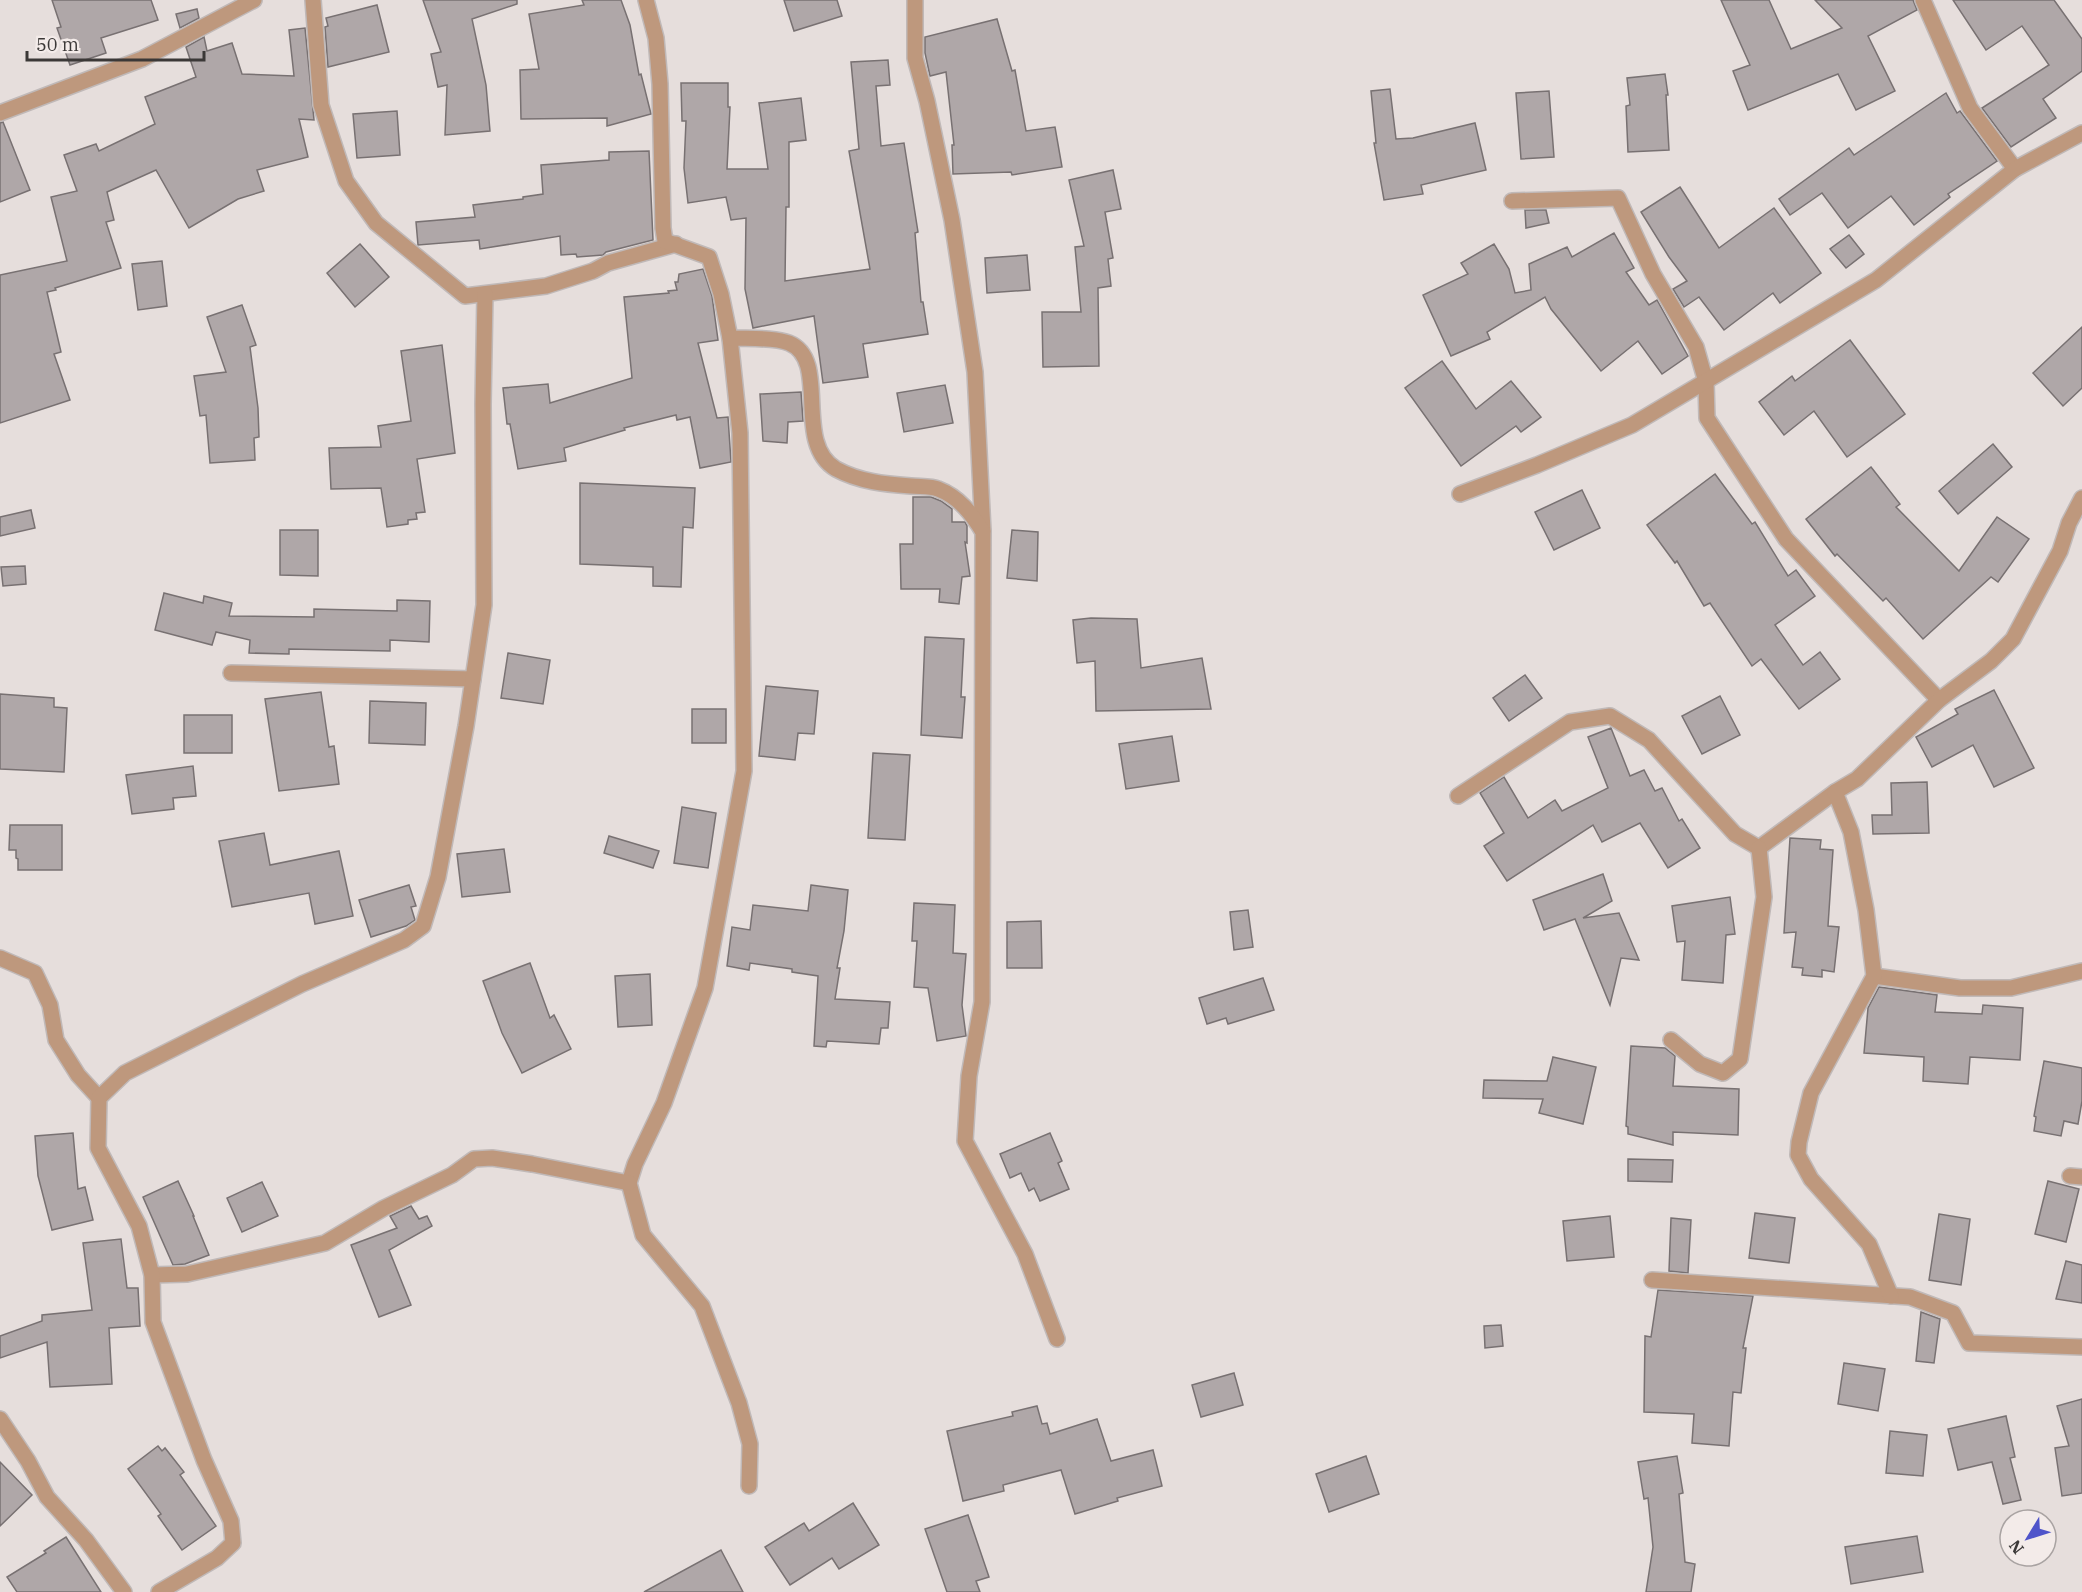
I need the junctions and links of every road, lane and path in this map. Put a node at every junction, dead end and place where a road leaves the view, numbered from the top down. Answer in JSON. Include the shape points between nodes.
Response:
{"nodes":[{"id":1,"x":254,"y":0,"type":"edge"},
{"id":2,"x":312,"y":0,"type":"edge"},
{"id":3,"x":646,"y":0,"type":"edge"},
{"id":4,"x":915,"y":0,"type":"edge"},
{"id":5,"x":1923,"y":0,"type":"edge"},
{"id":6,"x":0,"y":113,"type":"edge"},
{"id":7,"x":2082,"y":133,"type":"edge"},
{"id":8,"x":2015,"y":169,"type":"junction"},
{"id":9,"x":1512,"y":201,"type":"dead end"},
{"id":10,"x":676,"y":244,"type":"junction"},
{"id":11,"x":485,"y":294,"type":"junction"},
{"id":12,"x":730,"y":338,"type":"junction"},
{"id":13,"x":1706,"y":382,"type":"junction"},
{"id":14,"x":1460,"y":494,"type":"dead end"},
{"id":15,"x":2082,"y":498,"type":"edge"},
{"id":16,"x":983,"y":532,"type":"junction"},
{"id":17,"x":231,"y":673,"type":"dead end"},
{"id":18,"x":473,"y":680,"type":"junction"},
{"id":19,"x":1939,"y":700,"type":"junction"},
{"id":20,"x":1835,"y":792,"type":"junction"},
{"id":21,"x":1458,"y":796,"type":"dead end"},
{"id":22,"x":1758,"y":848,"type":"junction"},
{"id":23,"x":0,"y":958,"type":"edge"},
{"id":24,"x":2082,"y":971,"type":"edge"},
{"id":25,"x":1874,"y":976,"type":"junction"},
{"id":26,"x":1671,"y":1040,"type":"dead end"},
{"id":27,"x":99,"y":1098,"type":"junction"},
{"id":28,"x":629,"y":1183,"type":"junction"},
{"id":29,"x":153,"y":1275,"type":"junction"},
{"id":30,"x":1652,"y":1280,"type":"dead end"},
{"id":31,"x":1891,"y":1296,"type":"junction"},
{"id":32,"x":1057,"y":1339,"type":"dead end"},
{"id":33,"x":2082,"y":1347,"type":"edge"},
{"id":34,"x":0,"y":1419,"type":"edge"},
{"id":35,"x":749,"y":1486,"type":"dead end"},
{"id":36,"x":124,"y":1592,"type":"edge"},
{"id":37,"x":159,"y":1592,"type":"edge"}],
"edges":[{"from":1,"to":6,"type":"street","via":[[142,59]]},
{"from":2,"to":11,"type":"street","via":[[321,105],[346,181],[376,223],[465,296]]},
{"from":3,"to":10,"type":"street","via":[[656,38],[660,84],[663,228],[665,241]]},
{"from":4,"to":16,"type":"street","via":[[915,58],[952,220],[975,372]]},
{"from":5,"to":8,"type":"street","via":[[1970,108]]},
{"from":7,"to":8,"type":"street"},
{"from":8,"to":13,"type":"street","via":[[1876,279]]},
{"from":9,"to":13,"type":"street","via":[[1618,198],[1653,274],[1696,347]]},
{"from":10,"to":11,"type":"street","via":[[608,262],[546,286]]},
{"from":10,"to":12,"type":"street","via":[[709,257]]},
{"from":11,"to":18,"type":"street","via":[[484,605]]},
{"from":12,"to":16,"type":"street","via":[[789,343],[804,354],[814,439],[833,467],[874,482],[937,488],[973,514]]},
{"from":12,"to":28,"type":"street","via":[[740,433],[744,771],[705,988],[664,1103]]},
{"from":13,"to":14,"type":"street","via":[[1632,425]]},
{"from":13,"to":19,"type":"street","via":[[1707,418],[1786,539]]},
{"from":15,"to":19,"type":"street","via":[[2060,551],[2013,639]]},
{"from":16,"to":32,"type":"street","via":[[982,1002],[969,1076],[964,1141],[1025,1254]]},
{"from":17,"to":18,"type":"street"},
{"from":18,"to":27,"type":"street","via":[[438,877],[423,926],[404,940],[302,984],[125,1073]]},
{"from":19,"to":20,"type":"street","via":[[1857,779]]},
{"from":20,"to":22,"type":"street"},
{"from":20,"to":25,"type":"street","via":[[1851,832]]},
{"from":21,"to":22,"type":"street","via":[[1570,723],[1610,716],[1649,740],[1735,834]]},
{"from":22,"to":26,"type":"street","via":[[1764,897],[1740,1059],[1723,1073],[1700,1064]]},
{"from":23,"to":27,"type":"street","via":[[35,973],[50,1005],[56,1040],[78,1075]]},
{"from":24,"to":25,"type":"street","via":[[2011,988],[1960,988]]},
{"from":25,"to":31,"type":"street","via":[[1811,1093],[1798,1155],[1811,1179],[1869,1244]]},
{"from":27,"to":29,"type":"street","via":[[98,1148],[138,1226]]},
{"from":28,"to":29,"type":"street","via":[[532,1164],[474,1159],[452,1175],[384,1208],[325,1243],[187,1274]]},
{"from":28,"to":35,"type":"street","via":[[643,1235],[702,1306],[748,1434]]},
{"from":29,"to":37,"type":"street","via":[[153,1322],[231,1521],[233,1543],[217,1558]]},
{"from":30,"to":31,"type":"street"},
{"from":31,"to":33,"type":"street","via":[[1910,1297],[1953,1313],[1969,1343]]},
{"from":34,"to":36,"type":"street","via":[[46,1497],[86,1540]]}]}
